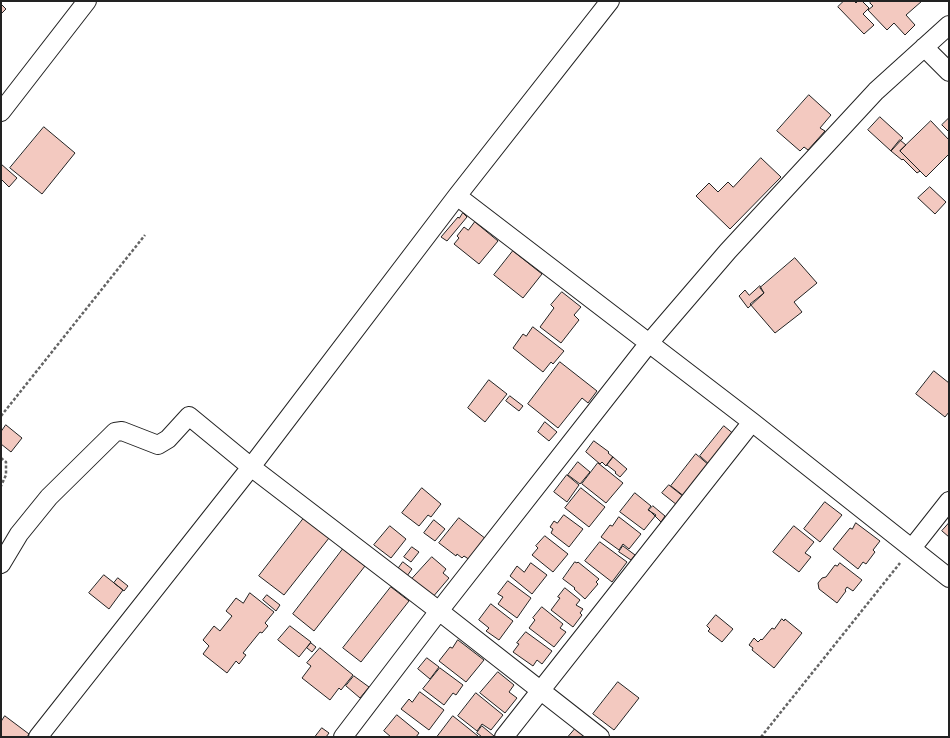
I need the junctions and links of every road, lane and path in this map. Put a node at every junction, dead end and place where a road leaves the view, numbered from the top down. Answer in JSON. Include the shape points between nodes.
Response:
{"nodes":[{"id":1,"x":87,"y":1,"type":"edge"},
{"id":2,"x":610,"y":1,"type":"edge"},
{"id":3,"x":949,"y":25,"type":"edge"},
{"id":4,"x":924,"y":47,"type":"junction"},
{"id":5,"x":949,"y":72,"type":"edge"},
{"id":6,"x":1,"y":112,"type":"edge"},
{"id":7,"x":457,"y":196,"type":"junction"},
{"id":8,"x":145,"y":235,"type":"dead end"},
{"id":9,"x":649,"y":343,"type":"junction"},
{"id":10,"x":1,"y":416,"type":"edge"},
{"id":11,"x":752,"y":422,"type":"junction"},
{"id":12,"x":1,"y":458,"type":"edge"},
{"id":13,"x":251,"y":467,"type":"junction"},
{"id":14,"x":1,"y":486,"type":"edge"},
{"id":15,"x":949,"y":501,"type":"edge"},
{"id":16,"x":912,"y":548,"type":"junction"},
{"id":17,"x":1,"y":564,"type":"edge"},
{"id":18,"x":949,"y":578,"type":"edge"},
{"id":19,"x":439,"y":611,"type":"junction"},
{"id":20,"x":540,"y":691,"type":"junction"},
{"id":21,"x":38,"y":737,"type":"edge"},
{"id":22,"x":343,"y":737,"type":"edge"},
{"id":23,"x":504,"y":737,"type":"edge"},
{"id":24,"x":600,"y":737,"type":"edge"},
{"id":25,"x":761,"y":737,"type":"edge"}],
"edges":[{"from":1,"to":6,"type":"street"},
{"from":2,"to":7,"type":"street"},
{"from":3,"to":4,"type":"street"},
{"from":4,"to":5,"type":"street"},
{"from":4,"to":9,"type":"street","via":[[876,91],[728,250]]},
{"from":7,"to":9,"type":"street"},
{"from":7,"to":13,"type":"street"},
{"from":8,"to":10,"type":"path"},
{"from":9,"to":11,"type":"street"},
{"from":9,"to":19,"type":"street"},
{"from":11,"to":16,"type":"street"},
{"from":11,"to":20,"type":"street"},
{"from":12,"to":14,"type":"path","via":[[6,462],[6,475]]},
{"from":13,"to":17,"type":"street","via":[[189,416],[168,439],[158,444],[122,431],[115,432],[49,497],[20,534]]},
{"from":13,"to":19,"type":"street"},
{"from":13,"to":21,"type":"street"},
{"from":15,"to":16,"type":"street"},
{"from":16,"to":18,"type":"street"},
{"from":16,"to":25,"type":"path"},
{"from":19,"to":20,"type":"street"},
{"from":19,"to":22,"type":"street"},
{"from":20,"to":23,"type":"street"},
{"from":20,"to":24,"type":"street"}]}
